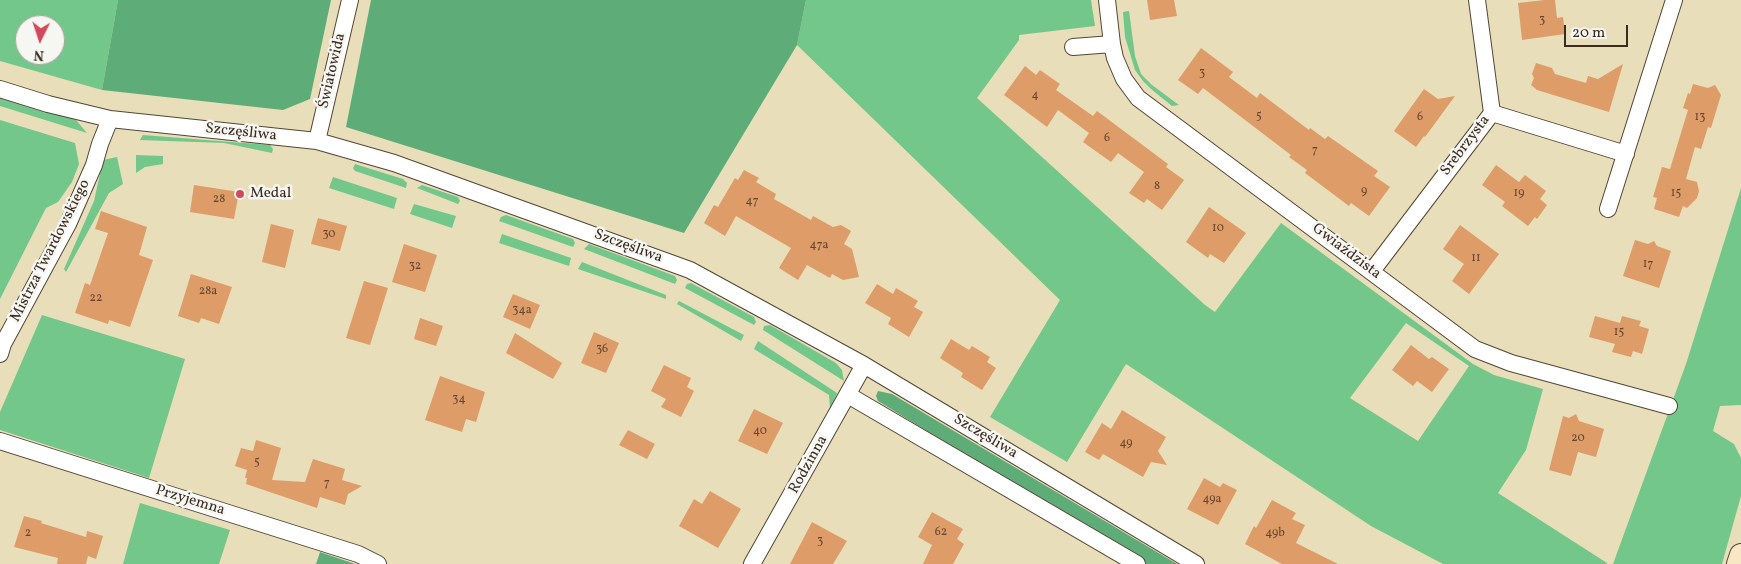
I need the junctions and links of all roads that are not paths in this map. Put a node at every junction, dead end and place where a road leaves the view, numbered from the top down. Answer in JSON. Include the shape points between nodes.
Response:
{"nodes":[{"id":1,"x":350,"y":0,"type":"edge"},
{"id":2,"x":1107,"y":0,"type":"edge"},
{"id":3,"x":1478,"y":0,"type":"edge"},
{"id":4,"x":1674,"y":0,"type":"edge"},
{"id":5,"x":1112,"y":44,"type":"junction"},
{"id":6,"x":1073,"y":47,"type":"dead end"},
{"id":7,"x":0,"y":89,"type":"edge"},
{"id":8,"x":1492,"y":113,"type":"junction"},
{"id":9,"x":110,"y":119,"type":"junction"},
{"id":10,"x":317,"y":141,"type":"junction"},
{"id":11,"x":1626,"y":154,"type":"junction"},
{"id":12,"x":1608,"y":209,"type":"dead end"},
{"id":13,"x":1372,"y":271,"type":"junction"},
{"id":14,"x":0,"y":354,"type":"edge"},
{"id":15,"x":864,"y":365,"type":"junction"},
{"id":16,"x":848,"y":394,"type":"junction"},
{"id":17,"x":1670,"y":406,"type":"dead end"},
{"id":18,"x":0,"y":441,"type":"edge"},
{"id":19,"x":1741,"y":555,"type":"edge"},
{"id":20,"x":378,"y":564,"type":"edge"},
{"id":21,"x":752,"y":564,"type":"edge"},
{"id":22,"x":1138,"y":564,"type":"edge"},
{"id":23,"x":1196,"y":564,"type":"edge"},
{"id":24,"x":1738,"y":564,"type":"edge"}],
"edges":[{"from":1,"to":10,"type":"street","name":"Światowida"},
{"from":2,"to":5,"type":"street","name":"Gwiaździsta"},
{"from":3,"to":8,"type":"street","name":"Srebrzysta"},
{"from":4,"to":11,"type":"street"},
{"from":5,"to":6,"type":"street"},
{"from":5,"to":13,"type":"street","name":"Gwiaździsta","via":[[1124,79],[1144,104]]},
{"from":7,"to":9,"type":"street","name":"Szczęśliwa"},
{"from":8,"to":11,"type":"street"},
{"from":8,"to":13,"type":"street","name":"Srebrzysta"},
{"from":9,"to":10,"type":"street","name":"Szczęśliwa"},
{"from":9,"to":14,"type":"street","name":"Mistrza Twardowskiego","via":[[68,224]]},
{"from":10,"to":15,"type":"street","name":"Szczęśliwa","via":[[394,163],[690,270]]},
{"from":11,"to":12,"type":"street"},
{"from":13,"to":17,"type":"street","name":"Gwiaździsta","via":[[1475,349],[1510,363]]},
{"from":15,"to":16,"type":"street","name":"Rodzinna"},
{"from":15,"to":23,"type":"street","name":"Szczęśliwa"},
{"from":16,"to":21,"type":"street","name":"Rodzinna"},
{"from":16,"to":22,"type":"street"},
{"from":18,"to":20,"type":"street","name":"Przyjemna","via":[[358,554]]},
{"from":19,"to":24,"type":"main road"}]}
